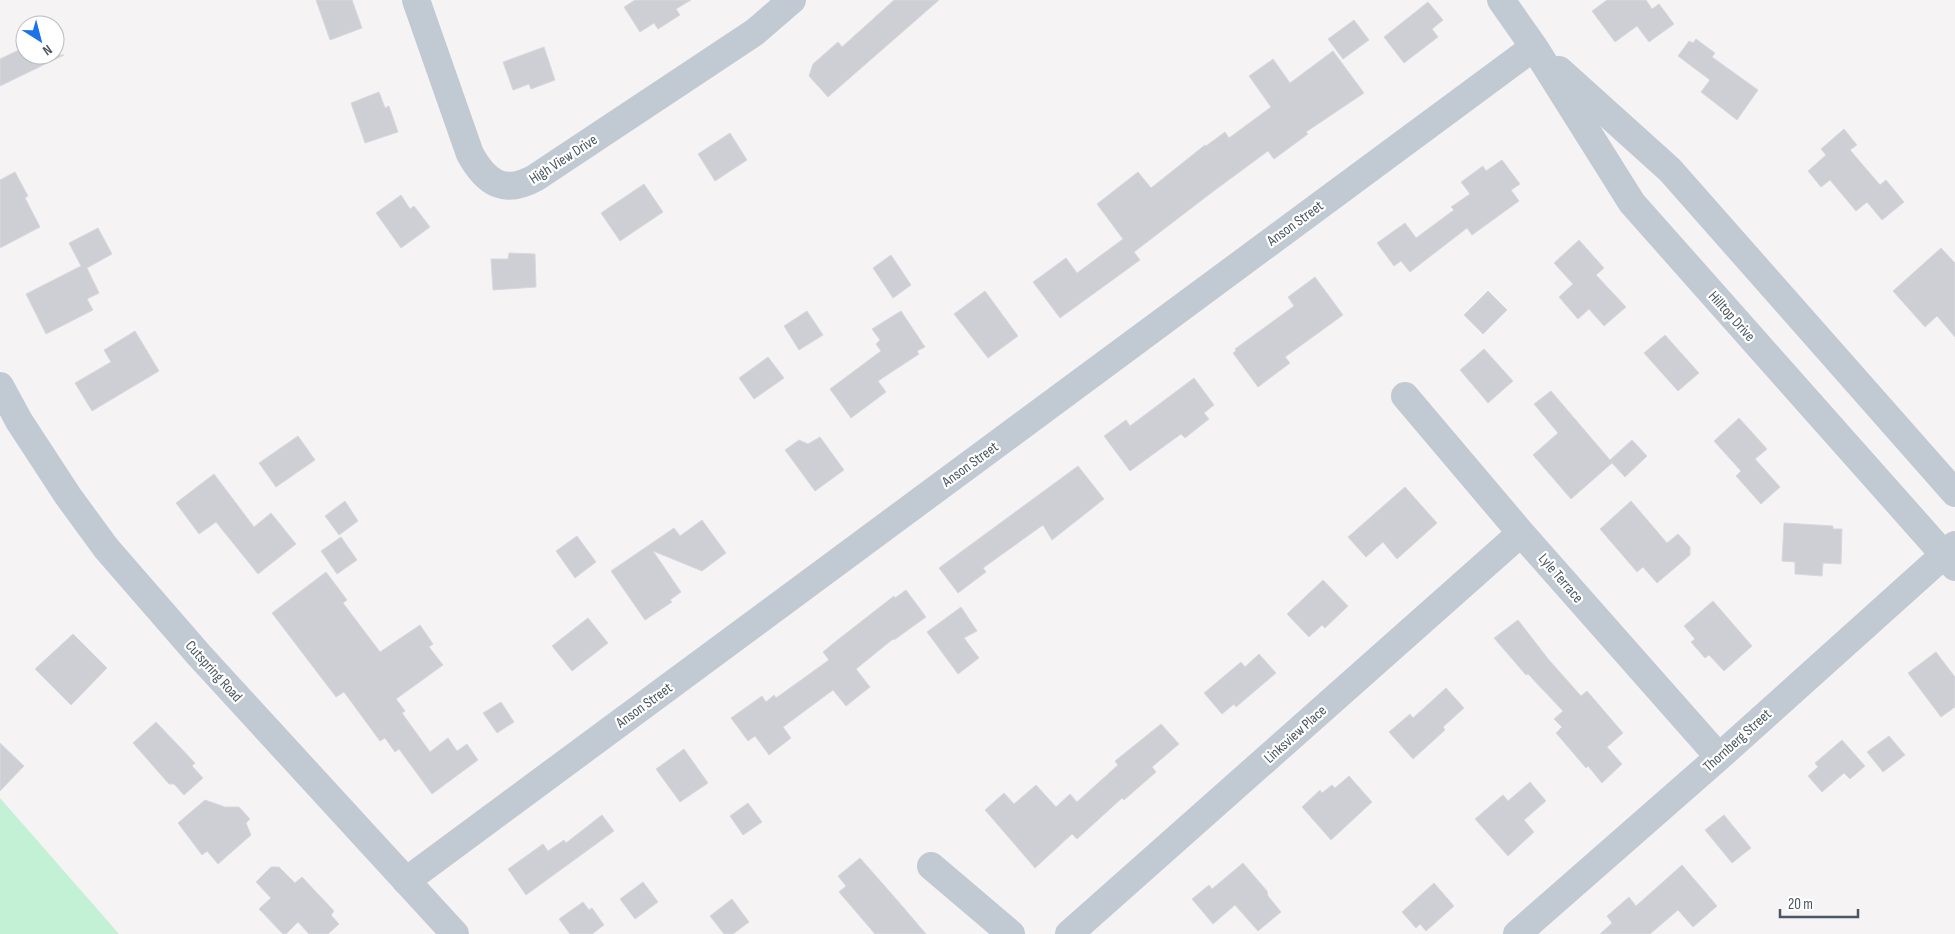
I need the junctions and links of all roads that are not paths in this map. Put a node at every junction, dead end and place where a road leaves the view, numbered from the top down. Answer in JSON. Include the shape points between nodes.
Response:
{"nodes":[{"id":1,"x":416,"y":0,"type":"edge"},
{"id":2,"x":792,"y":0,"type":"edge"},
{"id":3,"x":1501,"y":0,"type":"edge"},
{"id":4,"x":1534,"y":47,"type":"junction"},
{"id":5,"x":0,"y":386,"type":"edge"},
{"id":6,"x":1405,"y":396,"type":"dead end"},
{"id":7,"x":1955,"y":493,"type":"edge"},
{"id":8,"x":1521,"y":533,"type":"junction"},
{"id":9,"x":1951,"y":556,"type":"edge"},
{"id":10,"x":1719,"y":757,"type":"junction"},
{"id":11,"x":931,"y":866,"type":"dead end"},
{"id":12,"x":406,"y":881,"type":"junction"},
{"id":13,"x":455,"y":934,"type":"edge"},
{"id":14,"x":1011,"y":934,"type":"edge"},
{"id":15,"x":1069,"y":934,"type":"edge"},
{"id":16,"x":1517,"y":934,"type":"edge"}],
"edges":[{"from":1,"to":2,"type":"street","name":"High View Drive","via":[[470,154],[486,177],[506,187],[516,187],[535,178],[755,32]]},
{"from":3,"to":4,"type":"street","name":"Hilltop Drive"},
{"from":4,"to":7,"type":"street","name":"Hilltop Drive","via":[[1670,170]]},
{"from":4,"to":9,"type":"street","name":"Hilltop Drive","via":[[1632,203]]},
{"from":4,"to":12,"type":"street","name":"Anson Street"},
{"from":5,"to":12,"type":"street","name":"Cutspring Road","via":[[68,496],[106,548],[199,655]]},
{"from":6,"to":8,"type":"street","name":"Lyle Terrace"},
{"from":8,"to":10,"type":"street","name":"Lyle Terrace"},
{"from":8,"to":15,"type":"street","name":"Linksview Place"},
{"from":9,"to":10,"type":"street","name":"Thornberg Street"},
{"from":10,"to":16,"type":"street","name":"Thornberg Street"},
{"from":11,"to":14,"type":"street"},
{"from":12,"to":13,"type":"street","name":"Cutspring Road"}]}
